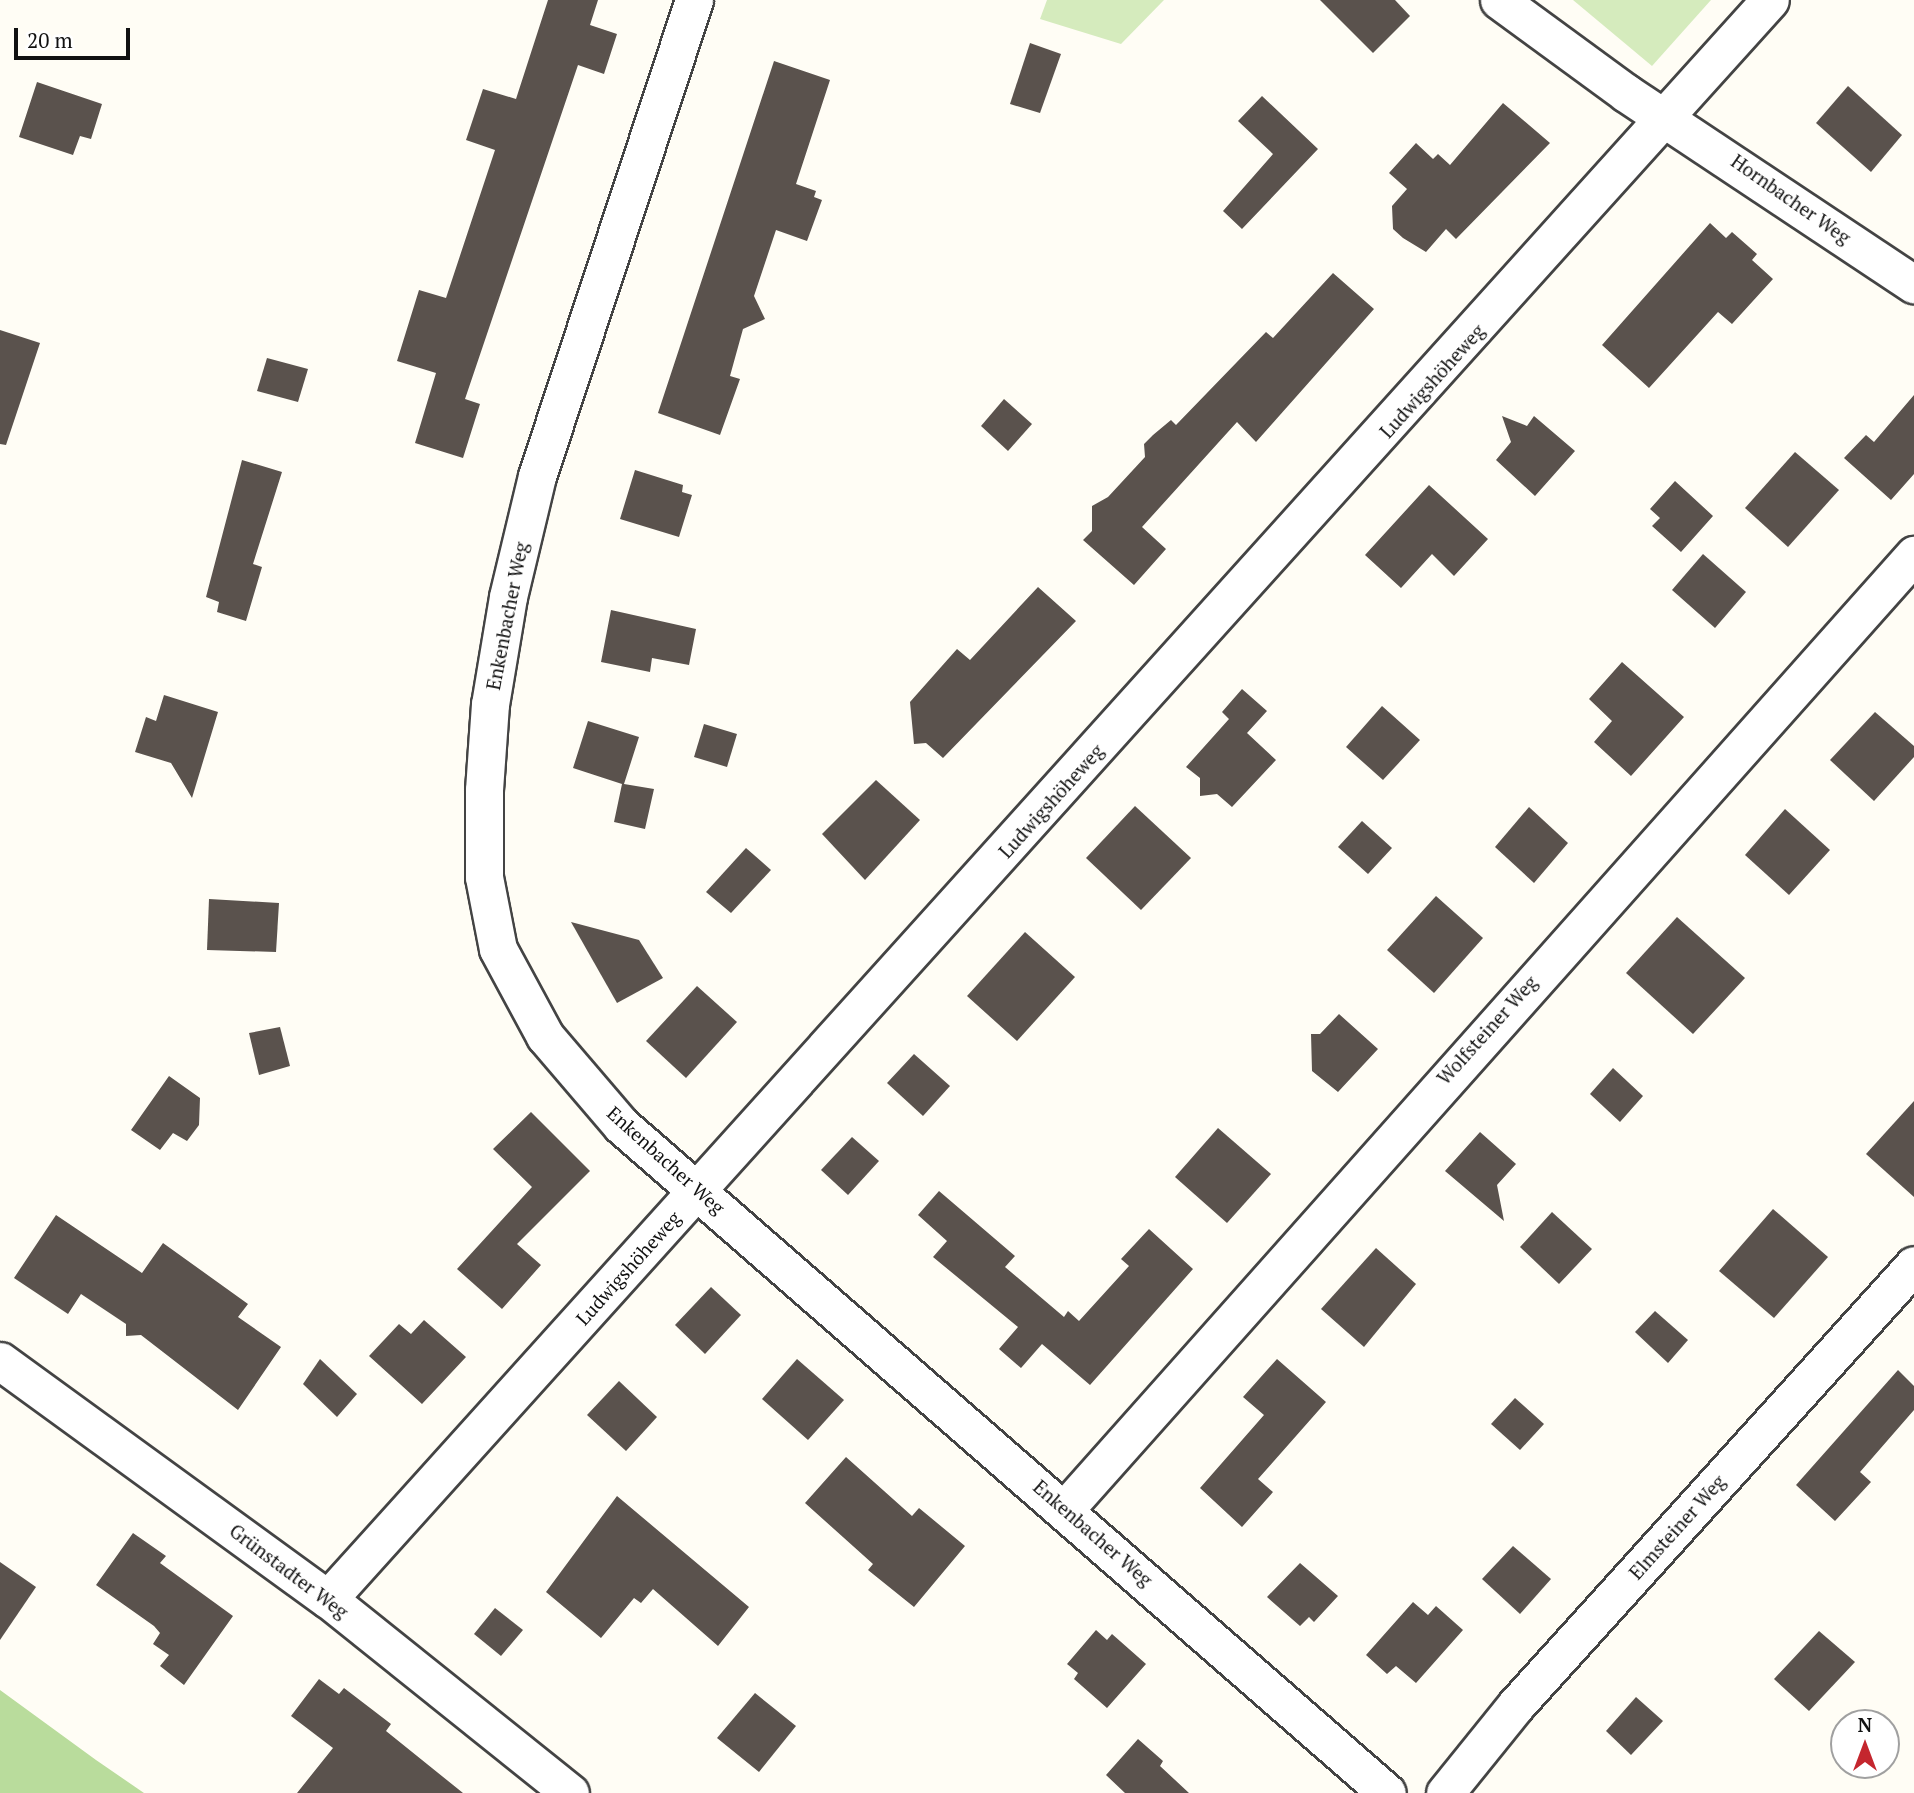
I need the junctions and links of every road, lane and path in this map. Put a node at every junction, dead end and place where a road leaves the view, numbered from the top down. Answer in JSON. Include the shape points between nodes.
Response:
{"nodes":[{"id":1,"x":694,"y":0,"type":"edge"},
{"id":2,"x":1499,"y":0,"type":"edge"},
{"id":3,"x":1770,"y":0,"type":"edge"},
{"id":4,"x":1666,"y":115,"type":"junction"},
{"id":5,"x":1914,"y":284,"type":"edge"},
{"id":6,"x":1914,"y":555,"type":"edge"},
{"id":7,"x":698,"y":1191,"type":"junction"},
{"id":8,"x":1914,"y":1265,"type":"edge"},
{"id":9,"x":0,"y":1361,"type":"edge"},
{"id":10,"x":1066,"y":1508,"type":"junction"},
{"id":11,"x":328,"y":1599,"type":"junction"},
{"id":12,"x":570,"y":1793,"type":"edge"},
{"id":13,"x":1387,"y":1793,"type":"edge"},
{"id":14,"x":1445,"y":1793,"type":"edge"}],
"edges":[{"from":1,"to":7,"type":"street","name":"Enkenbacher Weg","via":[[537,476],[508,597],[490,704],[484,877],[498,949],[545,1035],[621,1125]]},
{"from":2,"to":4,"type":"street","name":"Hornbacher Weg","via":[[1626,93]]},
{"from":3,"to":4,"type":"street","name":"Ludwigshöheweg"},
{"from":4,"to":5,"type":"street","name":"Hornbacher Weg"},
{"from":4,"to":7,"type":"street","name":"Ludwigshöheweg"},
{"from":6,"to":10,"type":"street","name":"Wolfsteiner Weg"},
{"from":7,"to":10,"type":"street","name":"Enkenbacher Weg"},
{"from":7,"to":11,"type":"street","name":"Ludwigshöheweg"},
{"from":8,"to":14,"type":"street","name":"Elmsteiner Weg","via":[[1516,1705]]},
{"from":9,"to":11,"type":"street","name":"Grünstadter Weg"},
{"from":10,"to":13,"type":"street","name":"Enkenbacher Weg"},
{"from":11,"to":12,"type":"street","name":"Grünstadter Weg"}]}
